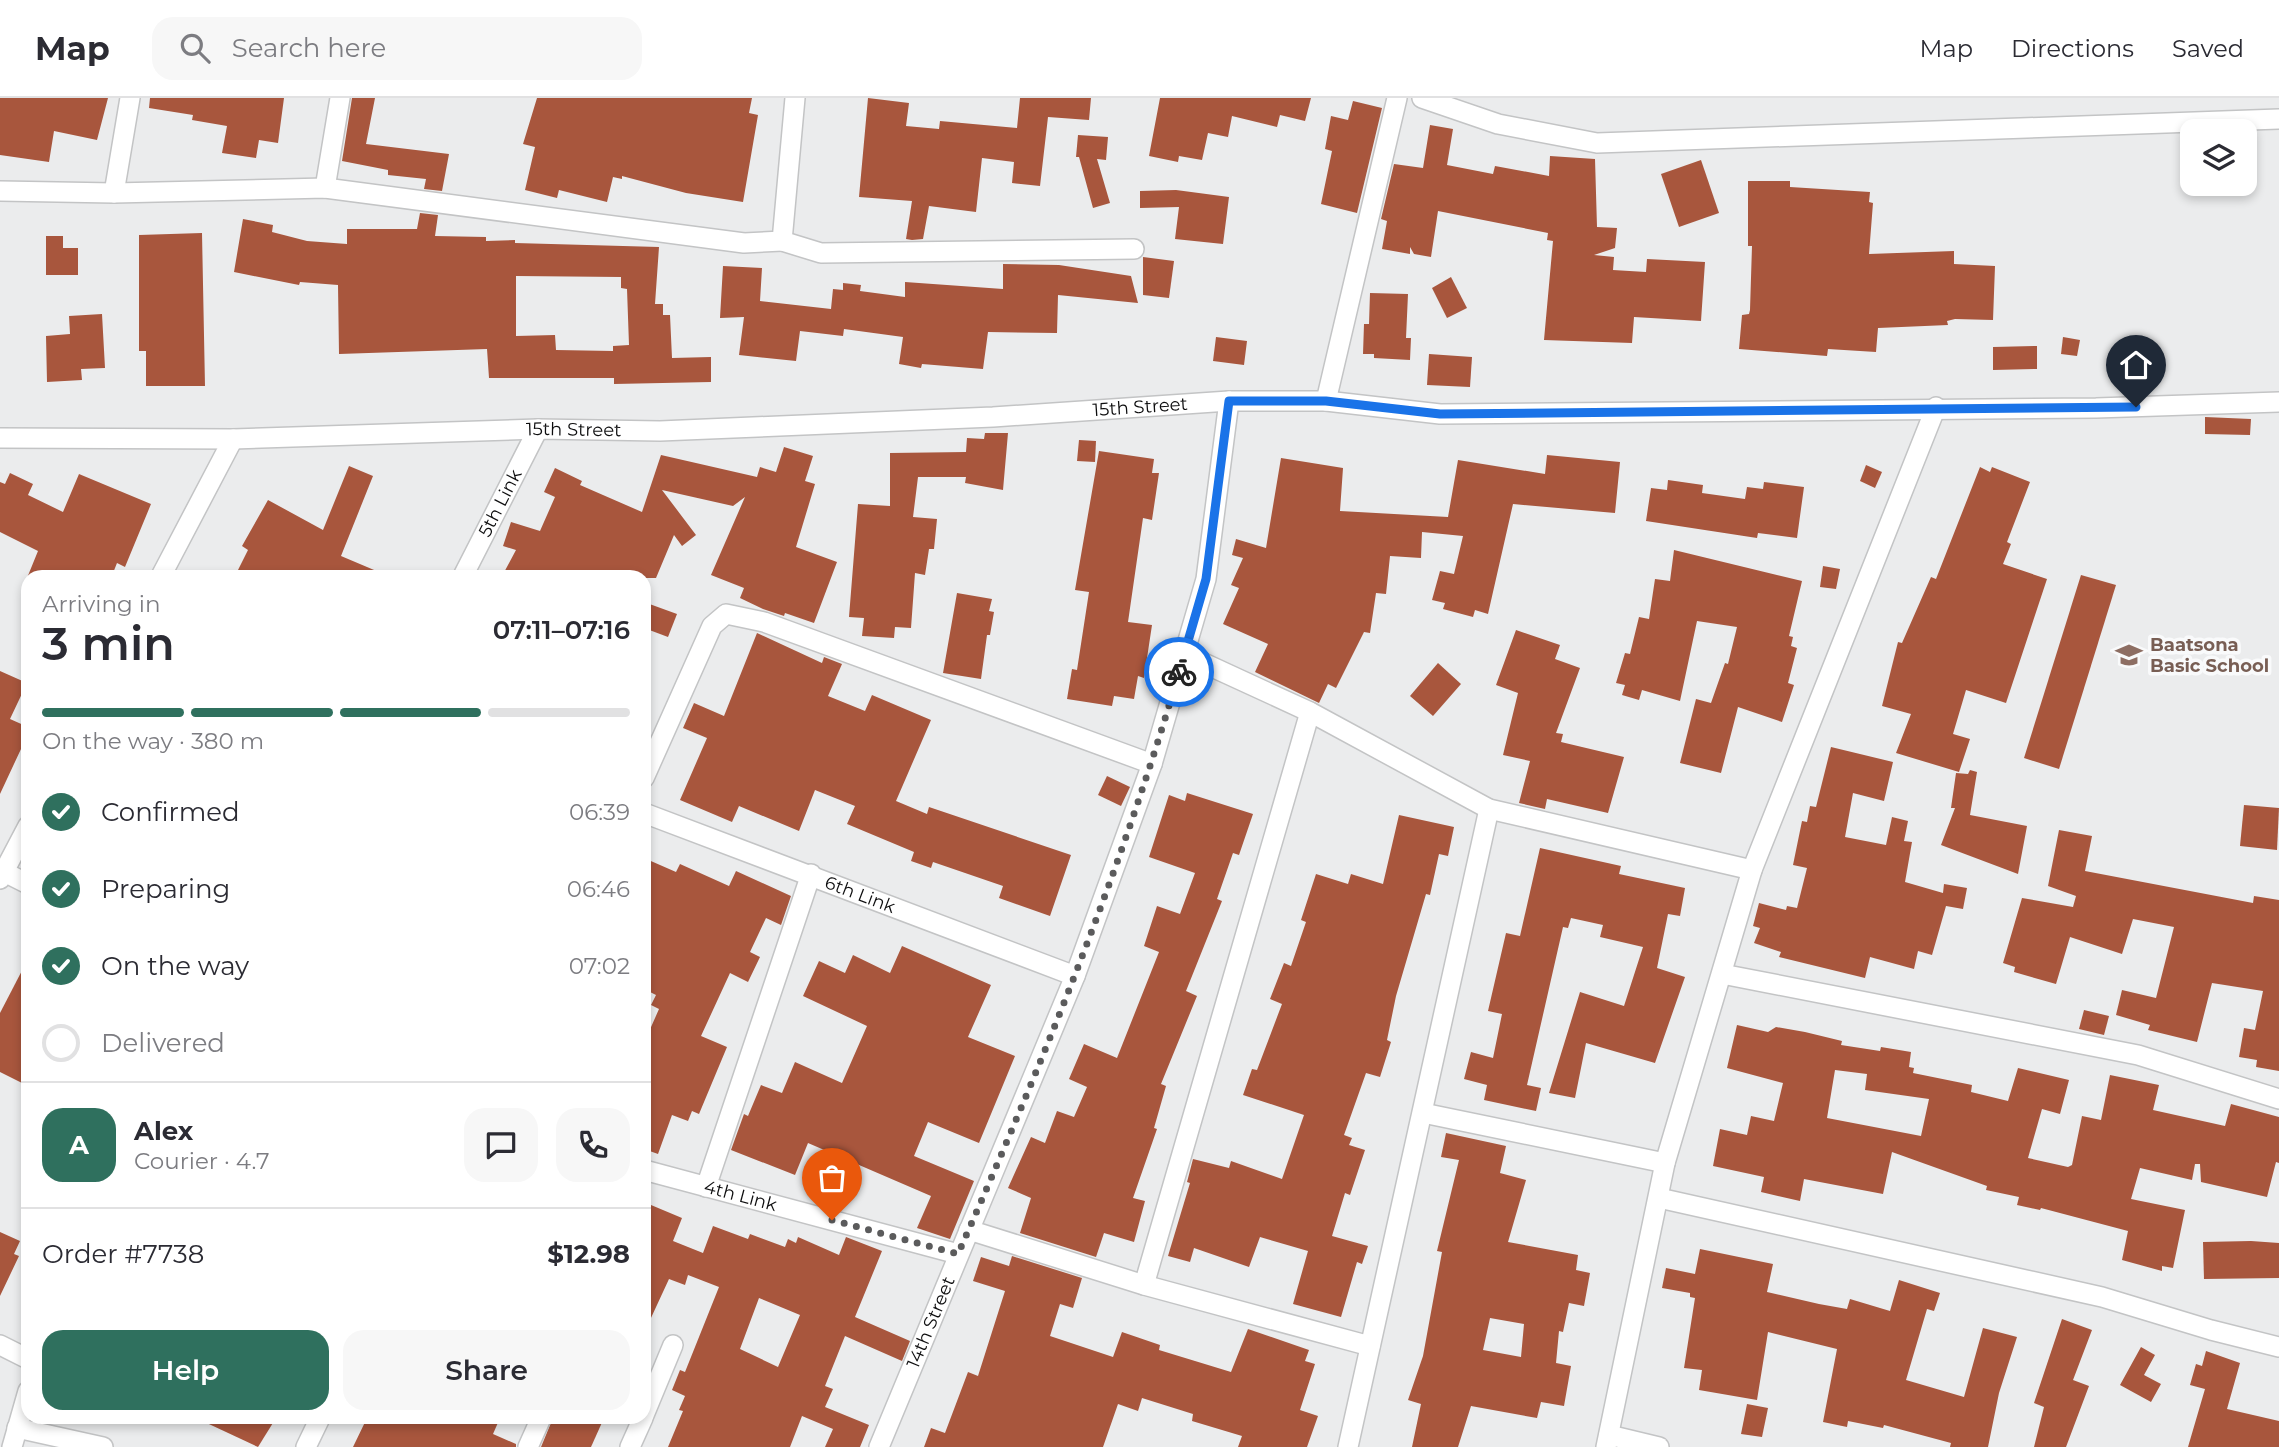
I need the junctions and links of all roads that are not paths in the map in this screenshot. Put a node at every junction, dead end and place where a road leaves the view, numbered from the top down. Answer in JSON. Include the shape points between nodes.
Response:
{"nodes":[{"id":1,"x":130,"y":98,"type":"edge"},
{"id":2,"x":340,"y":98,"type":"edge"},
{"id":3,"x":795,"y":98,"type":"edge"},
{"id":4,"x":1397,"y":98,"type":"edge"},
{"id":5,"x":1422,"y":98,"type":"edge"},
{"id":6,"x":2279,"y":119,"type":"edge"},
{"id":7,"x":325,"y":188,"type":"junction"},
{"id":8,"x":0,"y":191,"type":"edge"},
{"id":9,"x":114,"y":193,"type":"junction"},
{"id":10,"x":782,"y":241,"type":"junction"},
{"id":11,"x":1134,"y":249,"type":"dead end"},
{"id":12,"x":1229,"y":401,"type":"junction"},
{"id":13,"x":1326,"y":401,"type":"junction"},
{"id":14,"x":2279,"y":402,"type":"edge"},
{"id":15,"x":1936,"y":407,"type":"junction"},
{"id":16,"x":538,"y":429,"type":"junction"},
{"id":17,"x":0,"y":438,"type":"edge"},
{"id":18,"x":233,"y":439,"type":"junction"},
{"id":19,"x":164,"y":570,"type":"edge"},
{"id":20,"x":466,"y":570,"type":"edge"},
{"id":21,"x":1184,"y":654,"type":"junction"},
{"id":22,"x":1310,"y":712,"type":"junction"},
{"id":23,"x":651,"y":762,"type":"edge"},
{"id":24,"x":1152,"y":764,"type":"junction"},
{"id":25,"x":1489,"y":810,"type":"junction"},
{"id":26,"x":651,"y":816,"type":"edge"},
{"id":27,"x":21,"y":838,"type":"edge"},
{"id":28,"x":1752,"y":870,"type":"junction"},
{"id":29,"x":1,"y":873,"type":"edge"},
{"id":30,"x":811,"y":874,"type":"junction"},
{"id":31,"x":21,"y":881,"type":"edge"},
{"id":32,"x":1722,"y":974,"type":"junction"},
{"id":33,"x":1075,"y":976,"type":"junction"},
{"id":34,"x":2279,"y":1099,"type":"edge"},
{"id":35,"x":1423,"y":1113,"type":"junction"},
{"id":36,"x":1665,"y":1163,"type":"junction"},
{"id":37,"x":651,"y":1172,"type":"edge"},
{"id":38,"x":706,"y":1186,"type":"junction"},
{"id":39,"x":1659,"y":1198,"type":"junction"},
{"id":40,"x":969,"y":1230,"type":"junction"},
{"id":41,"x":958,"y":1254,"type":"junction"},
{"id":42,"x":1144,"y":1285,"type":"junction"},
{"id":43,"x":0,"y":1345,"type":"edge"},
{"id":44,"x":673,"y":1345,"type":"dead end"},
{"id":45,"x":1370,"y":1346,"type":"junction"},
{"id":46,"x":2279,"y":1346,"type":"edge"},
{"id":47,"x":21,"y":1356,"type":"edge"},
{"id":48,"x":651,"y":1397,"type":"edge"},
{"id":49,"x":21,"y":1415,"type":"edge"},
{"id":50,"x":317,"y":1424,"type":"edge"},
{"id":51,"x":538,"y":1424,"type":"edge"},
{"id":52,"x":640,"y":1424,"type":"edge"},
{"id":53,"x":17,"y":1428,"type":"junction"},
{"id":54,"x":1608,"y":1441,"type":"edge"},
{"id":55,"x":12,"y":1447,"type":"edge"},
{"id":56,"x":103,"y":1447,"type":"edge"},
{"id":57,"x":306,"y":1447,"type":"edge"},
{"id":58,"x":528,"y":1447,"type":"edge"},
{"id":59,"x":631,"y":1447,"type":"edge"},
{"id":60,"x":879,"y":1447,"type":"edge"},
{"id":61,"x":1349,"y":1447,"type":"edge"},
{"id":62,"x":1659,"y":1447,"type":"edge"}],
"edges":[{"from":1,"to":9,"type":"street"},
{"from":2,"to":7,"type":"street"},
{"from":3,"to":10,"type":"street"},
{"from":4,"to":13,"type":"street"},
{"from":5,"to":6,"type":"street","via":[[1499,124],[1597,143]]},
{"from":7,"to":9,"type":"street"},
{"from":7,"to":10,"type":"street","via":[[744,243]]},
{"from":8,"to":9,"type":"street"},
{"from":10,"to":11,"type":"street","via":[[821,253]]},
{"from":12,"to":13,"type":"street","name":"15th Street"},
{"from":12,"to":16,"type":"street","name":"15th Street","via":[[660,431]]},
{"from":12,"to":21,"type":"street","name":"14th Street","via":[[1206,579]]},
{"from":13,"to":15,"type":"street","name":"15th Street","via":[[1440,414]]},
{"from":14,"to":15,"type":"street","name":"15th Street"},
{"from":15,"to":28,"type":"street"},
{"from":16,"to":18,"type":"street","name":"15th Street"},
{"from":16,"to":20,"type":"street","name":"5th Link"},
{"from":17,"to":18,"type":"street","name":"15th Street"},
{"from":18,"to":19,"type":"street"},
{"from":21,"to":22,"type":"street"},
{"from":21,"to":24,"type":"street","name":"14th Street"},
{"from":22,"to":25,"type":"street"},
{"from":22,"to":42,"type":"street"},
{"from":23,"to":24,"type":"street","via":[[712,626],[726,614],[764,622]]},
{"from":24,"to":33,"type":"street","name":"14th Street"},
{"from":25,"to":28,"type":"street"},
{"from":25,"to":35,"type":"street"},
{"from":26,"to":30,"type":"street","name":"6th Link"},
{"from":27,"to":29,"type":"street"},
{"from":28,"to":32,"type":"street"},
{"from":29,"to":31,"type":"street"},
{"from":30,"to":33,"type":"street","name":"6th Link"},
{"from":30,"to":38,"type":"street"},
{"from":32,"to":34,"type":"street","via":[[2138,1055]]},
{"from":32,"to":36,"type":"street"},
{"from":33,"to":40,"type":"street","name":"14th Street"},
{"from":35,"to":36,"type":"street"},
{"from":35,"to":45,"type":"street"},
{"from":36,"to":39,"type":"street"},
{"from":37,"to":38,"type":"street","name":"4th Link"},
{"from":38,"to":41,"type":"street","name":"4th Link"},
{"from":39,"to":46,"type":"street","via":[[2077,1291]]},
{"from":39,"to":54,"type":"street"},
{"from":40,"to":41,"type":"street","name":"14th Street"},
{"from":40,"to":42,"type":"street"},
{"from":41,"to":60,"type":"street","name":"14th Street"},
{"from":42,"to":45,"type":"street"},
{"from":43,"to":47,"type":"street"},
{"from":44,"to":48,"type":"street"},
{"from":45,"to":61,"type":"street"},
{"from":49,"to":53,"type":"street"},
{"from":50,"to":57,"type":"street"},
{"from":51,"to":58,"type":"street"},
{"from":52,"to":59,"type":"street"},
{"from":53,"to":55,"type":"street"},
{"from":53,"to":56,"type":"street"},
{"from":54,"to":62,"type":"street"}]}
